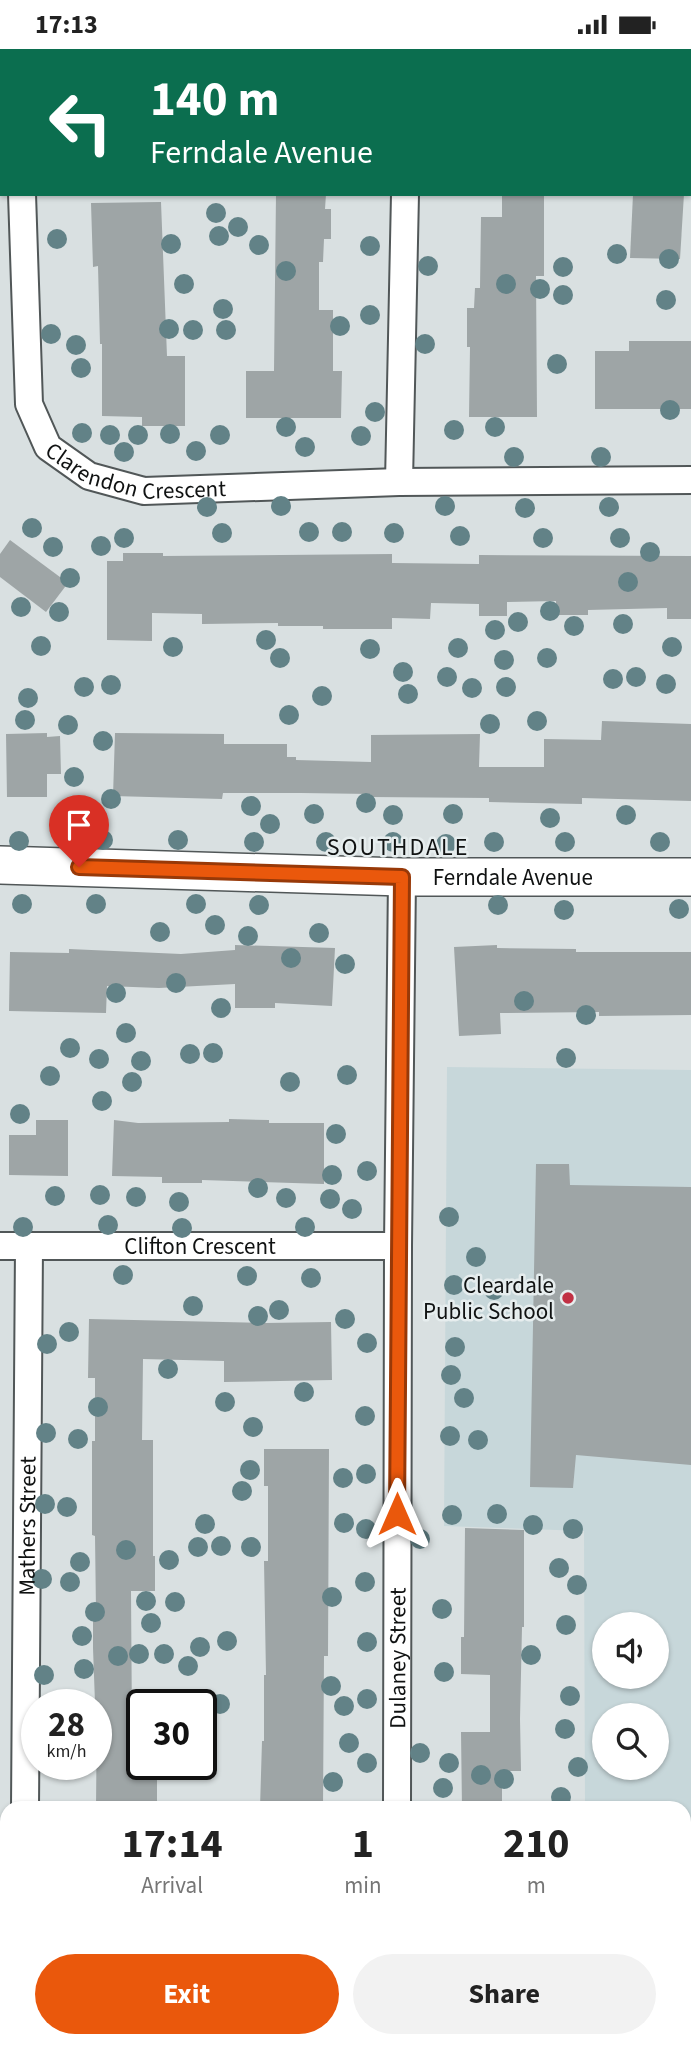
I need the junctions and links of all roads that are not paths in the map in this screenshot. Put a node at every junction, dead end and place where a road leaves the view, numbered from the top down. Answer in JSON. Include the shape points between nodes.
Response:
{"nodes":[{"id":1,"x":22,"y":196,"type":"edge"},
{"id":2,"x":405,"y":196,"type":"edge"},
{"id":3,"x":691,"y":480,"type":"edge"},
{"id":4,"x":399,"y":482,"type":"junction"},
{"id":5,"x":0,"y":865,"type":"edge"},
{"id":6,"x":402,"y":877,"type":"junction"},
{"id":7,"x":691,"y":877,"type":"edge"},
{"id":8,"x":0,"y":1246,"type":"edge"},
{"id":9,"x":29,"y":1246,"type":"junction"},
{"id":10,"x":397,"y":1247,"type":"junction"},
{"id":11,"x":24,"y":1801,"type":"edge"},
{"id":12,"x":397,"y":1801,"type":"edge"}],
"edges":[{"from":1,"to":4,"type":"street","name":"Clarendon Crescent","via":[[29,404],[48,447],[89,476],[144,491]]},
{"from":2,"to":4,"type":"street"},
{"from":3,"to":4,"type":"street","name":"Clarendon Crescent"},
{"from":5,"to":6,"type":"street","name":"Ferndale Avenue"},
{"from":6,"to":7,"type":"street","name":"Ferndale Avenue"},
{"from":6,"to":10,"type":"street","name":"Dulaney Street"},
{"from":8,"to":9,"type":"street","name":"Clifton Crescent"},
{"from":9,"to":10,"type":"street","name":"Clifton Crescent"},
{"from":9,"to":11,"type":"street","name":"Mathers Street"},
{"from":10,"to":12,"type":"street","name":"Dulaney Street"}]}
